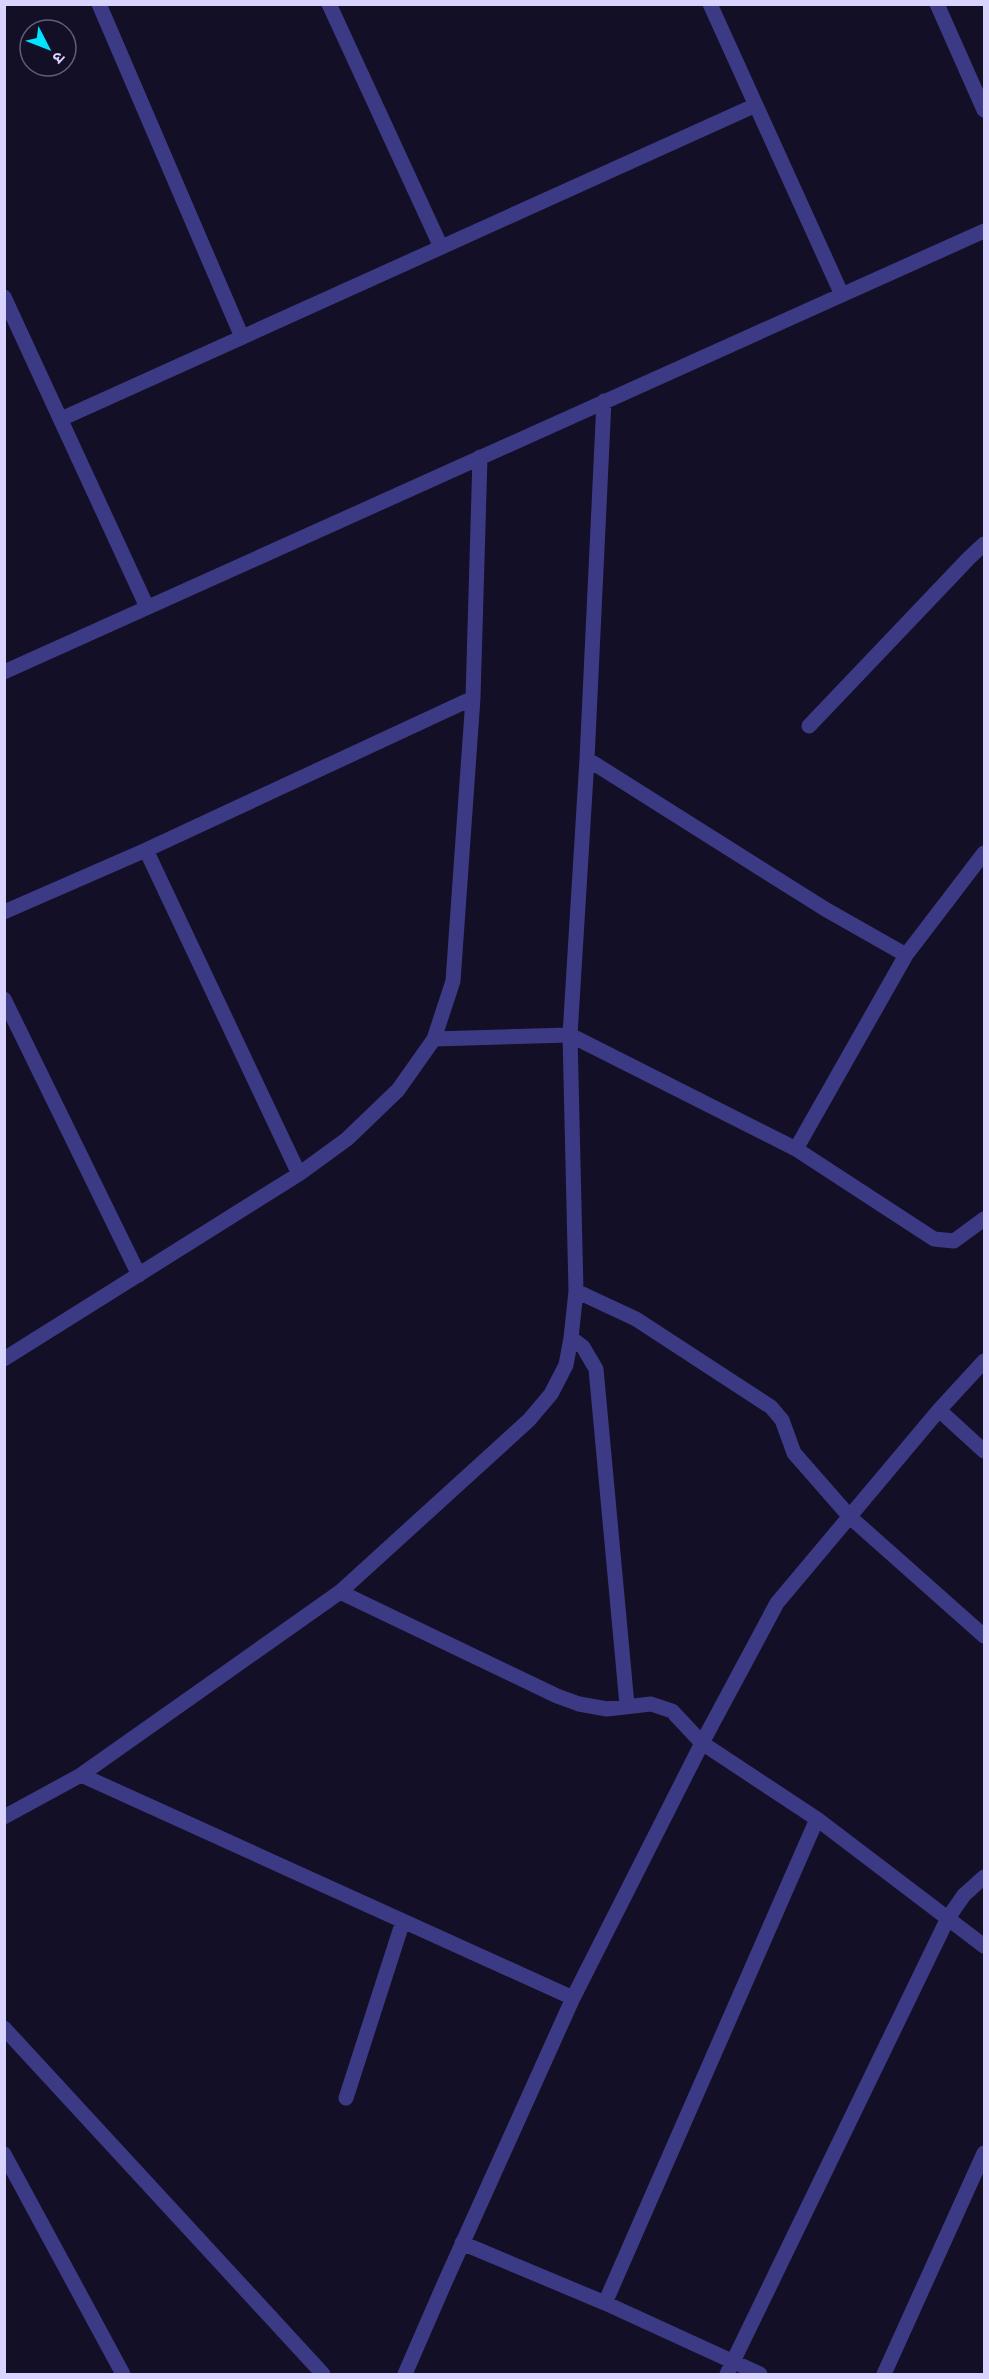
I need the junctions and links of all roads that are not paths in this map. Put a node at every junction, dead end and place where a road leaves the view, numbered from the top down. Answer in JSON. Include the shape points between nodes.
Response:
{"nodes":[{"id":1,"x":99,"y":4,"type":"edge"},
{"id":2,"x":329,"y":4,"type":"edge"},
{"id":3,"x":710,"y":4,"type":"edge"},
{"id":4,"x":937,"y":4,"type":"edge"},
{"id":5,"x":756,"y":105,"type":"junction"},
{"id":6,"x":984,"y":110,"type":"edge"},
{"id":7,"x":984,"y":231,"type":"edge"},
{"id":8,"x":441,"y":248,"type":"junction"},
{"id":9,"x":842,"y":295,"type":"junction"},
{"id":10,"x":4,"y":297,"type":"edge"},
{"id":11,"x":242,"y":337,"type":"junction"},
{"id":12,"x":604,"y":401,"type":"junction"},
{"id":13,"x":60,"y":419,"type":"junction"},
{"id":14,"x":480,"y":458,"type":"junction"},
{"id":15,"x":984,"y":544,"type":"edge"},
{"id":16,"x":147,"y":608,"type":"junction"},
{"id":17,"x":4,"y":672,"type":"edge"},
{"id":18,"x":473,"y":698,"type":"junction"},
{"id":19,"x":809,"y":726,"type":"dead end"},
{"id":20,"x":587,"y":759,"type":"junction"},
{"id":21,"x":146,"y":850,"type":"junction"},
{"id":22,"x":984,"y":853,"type":"edge"},
{"id":23,"x":4,"y":912,"type":"edge"},
{"id":24,"x":906,"y":955,"type":"junction"},
{"id":25,"x":4,"y":999,"type":"edge"},
{"id":26,"x":570,"y":1035,"type":"junction"},
{"id":27,"x":434,"y":1040,"type":"junction"},
{"id":28,"x":796,"y":1149,"type":"junction"},
{"id":29,"x":299,"y":1174,"type":"junction"},
{"id":30,"x":984,"y":1219,"type":"edge"},
{"id":31,"x":139,"y":1275,"type":"junction"},
{"id":32,"x":576,"y":1291,"type":"junction"},
{"id":33,"x":571,"y":1338,"type":"junction"},
{"id":34,"x":4,"y":1359,"type":"edge"},
{"id":35,"x":984,"y":1361,"type":"edge"},
{"id":36,"x":939,"y":1410,"type":"junction"},
{"id":37,"x":984,"y":1450,"type":"edge"},
{"id":38,"x":850,"y":1517,"type":"junction"},
{"id":39,"x":340,"y":1592,"type":"junction"},
{"id":40,"x":984,"y":1636,"type":"edge"},
{"id":41,"x":627,"y":1706,"type":"junction"},
{"id":42,"x":702,"y":1743,"type":"junction"},
{"id":43,"x":81,"y":1776,"type":"junction"},
{"id":44,"x":4,"y":1817,"type":"edge"},
{"id":45,"x":817,"y":1819,"type":"junction"},
{"id":46,"x":984,"y":1877,"type":"edge"},
{"id":47,"x":948,"y":1918,"type":"junction"},
{"id":48,"x":403,"y":1921,"type":"junction"},
{"id":49,"x":984,"y":1946,"type":"edge"},
{"id":50,"x":573,"y":1998,"type":"junction"},
{"id":51,"x":4,"y":2028,"type":"edge"},
{"id":52,"x":346,"y":2098,"type":"dead end"},
{"id":53,"x":984,"y":2153,"type":"edge"},
{"id":54,"x":4,"y":2154,"type":"edge"},
{"id":55,"x":462,"y":2243,"type":"junction"},
{"id":56,"x":605,"y":2303,"type":"junction"},
{"id":57,"x":730,"y":2368,"type":"edge"},
{"id":58,"x":123,"y":2374,"type":"edge"},
{"id":59,"x":323,"y":2374,"type":"edge"},
{"id":60,"x":405,"y":2374,"type":"edge"},
{"id":61,"x":760,"y":2374,"type":"edge"},
{"id":62,"x":884,"y":2374,"type":"edge"}],
"edges":[{"from":1,"to":11,"type":"street"},
{"from":2,"to":8,"type":"street"},
{"from":3,"to":5,"type":"street"},
{"from":4,"to":6,"type":"street"},
{"from":5,"to":8,"type":"street"},
{"from":5,"to":9,"type":"street"},
{"from":7,"to":9,"type":"street"},
{"from":8,"to":11,"type":"street"},
{"from":9,"to":12,"type":"street"},
{"from":10,"to":13,"type":"street"},
{"from":11,"to":13,"type":"street"},
{"from":12,"to":14,"type":"street"},
{"from":12,"to":20,"type":"street"},
{"from":13,"to":16,"type":"street"},
{"from":14,"to":16,"type":"street"},
{"from":14,"to":18,"type":"street"},
{"from":15,"to":19,"type":"street"},
{"from":16,"to":17,"type":"street"},
{"from":18,"to":21,"type":"street"},
{"from":18,"to":27,"type":"street","via":[[453,981]]},
{"from":20,"to":24,"type":"street","via":[[825,909]]},
{"from":20,"to":26,"type":"street"},
{"from":21,"to":23,"type":"street"},
{"from":21,"to":29,"type":"street"},
{"from":22,"to":24,"type":"street"},
{"from":24,"to":28,"type":"street"},
{"from":25,"to":31,"type":"street"},
{"from":26,"to":27,"type":"street"},
{"from":26,"to":28,"type":"street"},
{"from":26,"to":32,"type":"street"},
{"from":27,"to":29,"type":"street","via":[[398,1090],[347,1139]]},
{"from":28,"to":30,"type":"street","via":[[934,1239],[954,1241]]},
{"from":29,"to":31,"type":"street"},
{"from":31,"to":34,"type":"street"},
{"from":32,"to":33,"type":"street"},
{"from":32,"to":38,"type":"street","via":[[636,1319],[771,1407],[782,1420],[794,1453]]},
{"from":33,"to":39,"type":"street","via":[[566,1365],[551,1394],[529,1420]]},
{"from":33,"to":41,"type":"street","via":[[584,1347],[596,1369]]},
{"from":35,"to":36,"type":"street"},
{"from":36,"to":37,"type":"street"},
{"from":36,"to":38,"type":"street"},
{"from":38,"to":40,"type":"street"},
{"from":38,"to":42,"type":"street","via":[[777,1603]]},
{"from":39,"to":41,"type":"street","via":[[557,1696],[607,1709]]},
{"from":39,"to":43,"type":"street"},
{"from":41,"to":42,"type":"street","via":[[651,1704],[672,1711]]},
{"from":42,"to":45,"type":"street"},
{"from":42,"to":50,"type":"street"},
{"from":43,"to":44,"type":"street"},
{"from":43,"to":48,"type":"street"},
{"from":45,"to":47,"type":"street"},
{"from":45,"to":56,"type":"street"},
{"from":46,"to":47,"type":"street","via":[[964,1895]]},
{"from":47,"to":49,"type":"street"},
{"from":47,"to":57,"type":"street"},
{"from":48,"to":50,"type":"street"},
{"from":48,"to":52,"type":"street"},
{"from":50,"to":55,"type":"street"},
{"from":51,"to":59,"type":"street"},
{"from":53,"to":62,"type":"street"},
{"from":54,"to":58,"type":"street"},
{"from":55,"to":56,"type":"street"},
{"from":55,"to":60,"type":"street"},
{"from":56,"to":57,"type":"street"},
{"from":57,"to":61,"type":"street"}]}
